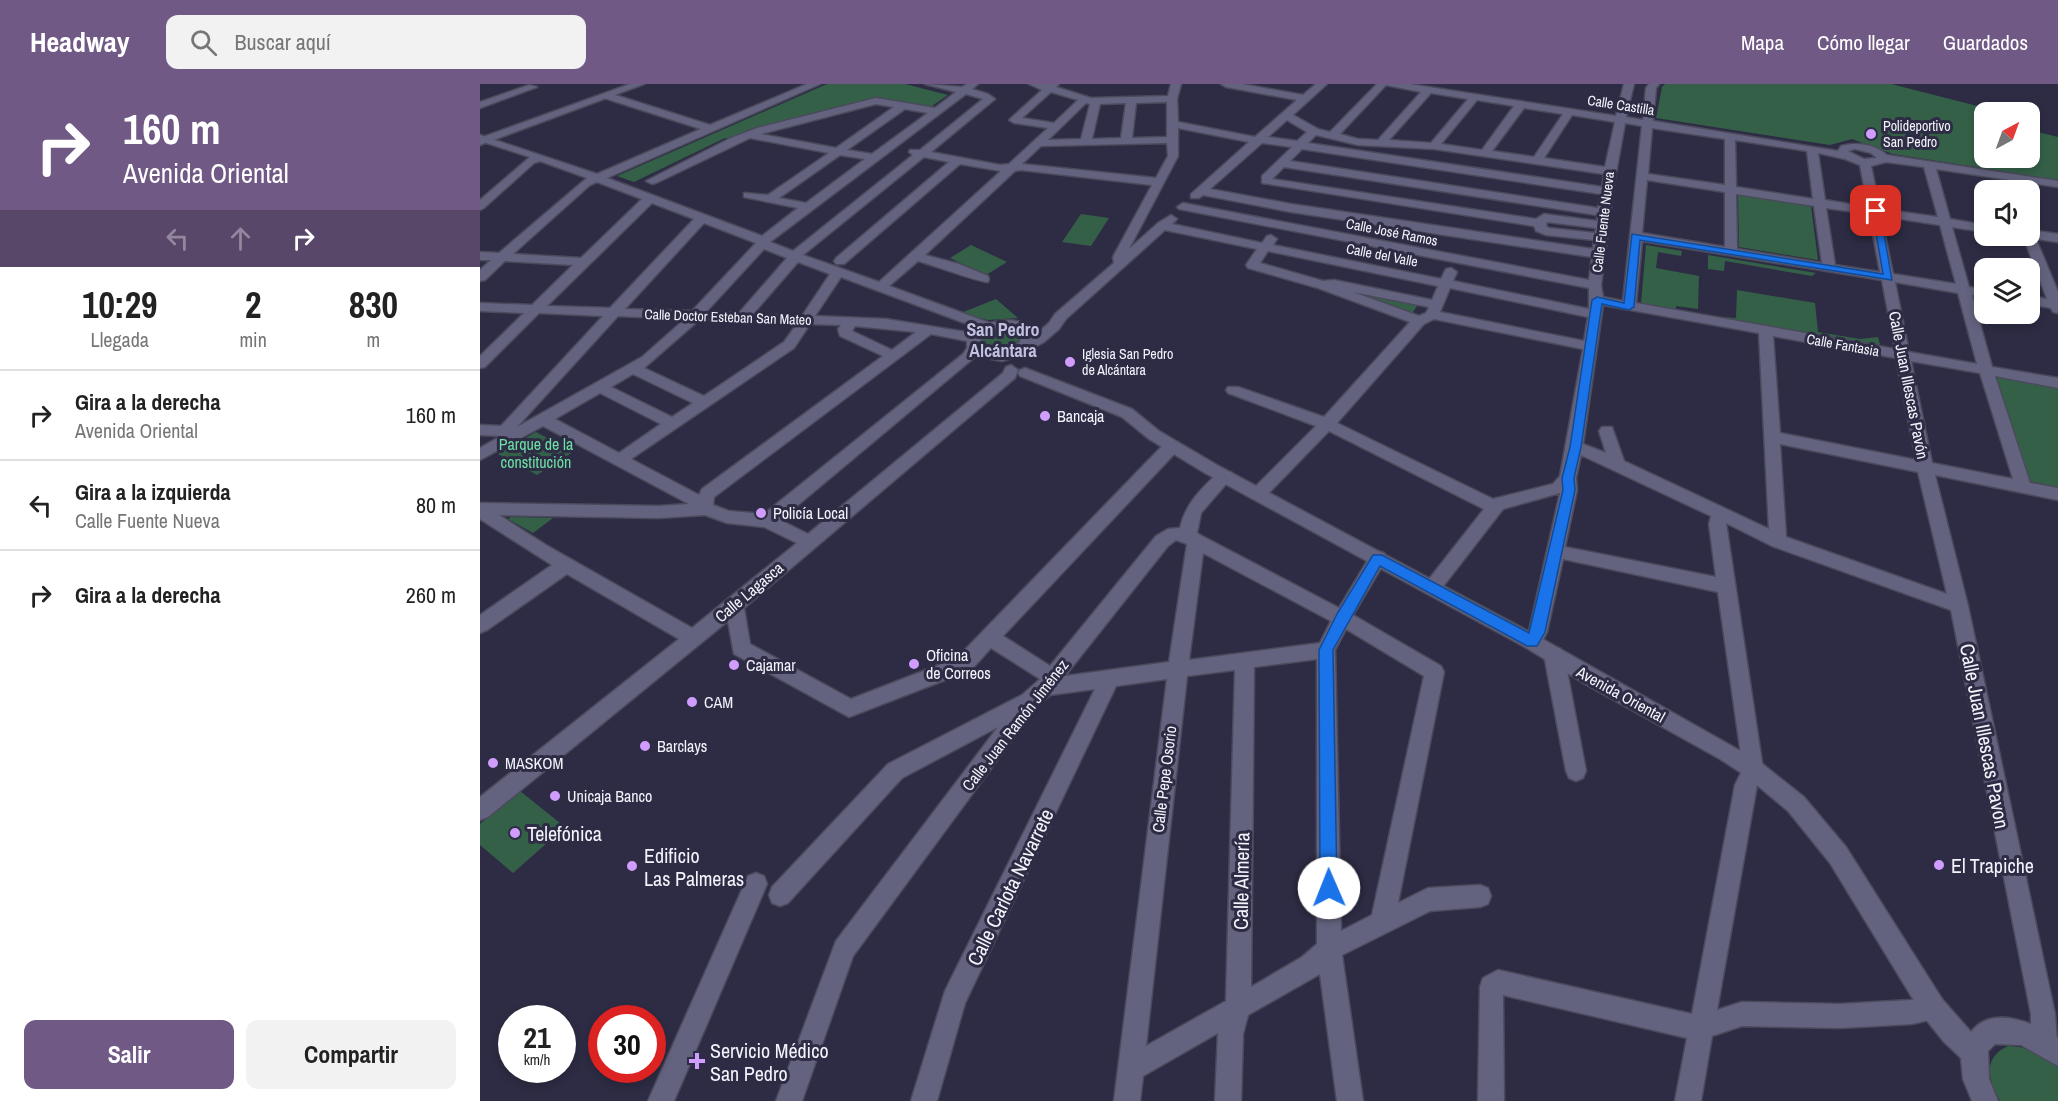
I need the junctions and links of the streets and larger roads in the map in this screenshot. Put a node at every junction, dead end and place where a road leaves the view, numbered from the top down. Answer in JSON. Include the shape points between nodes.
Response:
{"nodes":[{"id":1,"x":628,"y":84,"type":"edge"},
{"id":2,"x":639,"y":84,"type":"edge"},
{"id":3,"x":815,"y":84,"type":"edge"},
{"id":4,"x":930,"y":84,"type":"edge"},
{"id":5,"x":973,"y":84,"type":"edge"},
{"id":6,"x":1034,"y":84,"type":"edge"},
{"id":7,"x":1176,"y":84,"type":"edge"},
{"id":8,"x":1226,"y":84,"type":"edge"},
{"id":9,"x":1322,"y":84,"type":"edge"},
{"id":10,"x":1382,"y":84,"type":"edge"},
{"id":11,"x":1390,"y":84,"type":"edge"},
{"id":12,"x":1401,"y":84,"type":"edge"},
{"id":13,"x":1629,"y":84,"type":"edge"},
{"id":14,"x":1052,"y":86,"type":"edge"},
{"id":15,"x":1653,"y":86,"type":"edge"},
{"id":16,"x":532,"y":87,"type":"dead end"},
{"id":17,"x":1428,"y":90,"type":"junction"},
{"id":18,"x":962,"y":92,"type":"junction"},
{"id":19,"x":1478,"y":94,"type":"junction"},
{"id":20,"x":608,"y":96,"type":"junction"},
{"id":21,"x":1132,"y":99,"type":"junction"},
{"id":22,"x":1172,"y":99,"type":"junction"},
{"id":23,"x":1306,"y":99,"type":"junction"},
{"id":24,"x":1090,"y":100,"type":"junction"},
{"id":25,"x":1521,"y":104,"type":"junction"},
{"id":26,"x":480,"y":105,"type":"edge"},
{"id":27,"x":902,"y":106,"type":"junction"},
{"id":28,"x":936,"y":111,"type":"junction"},
{"id":29,"x":1569,"y":112,"type":"junction"},
{"id":30,"x":1287,"y":116,"type":"junction"},
{"id":31,"x":1619,"y":118,"type":"junction"},
{"id":32,"x":1647,"y":122,"type":"junction"},
{"id":33,"x":1173,"y":124,"type":"junction"},
{"id":34,"x":1054,"y":126,"type":"junction"},
{"id":35,"x":711,"y":129,"type":"junction"},
{"id":36,"x":1314,"y":131,"type":"junction"},
{"id":37,"x":749,"y":134,"type":"junction"},
{"id":38,"x":1331,"y":136,"type":"junction"},
{"id":39,"x":1730,"y":136,"type":"junction"},
{"id":40,"x":482,"y":139,"type":"edge"},
{"id":41,"x":1174,"y":140,"type":"junction"},
{"id":42,"x":1259,"y":140,"type":"junction"},
{"id":43,"x":1126,"y":141,"type":"junction"},
{"id":44,"x":1086,"y":142,"type":"junction"},
{"id":45,"x":1037,"y":143,"type":"junction"},
{"id":46,"x":1380,"y":144,"type":"junction"},
{"id":47,"x":1298,"y":145,"type":"junction"},
{"id":48,"x":1434,"y":146,"type":"junction"},
{"id":49,"x":888,"y":147,"type":"junction"},
{"id":50,"x":1812,"y":149,"type":"junction"},
{"id":51,"x":838,"y":151,"type":"junction"},
{"id":52,"x":1846,"y":152,"type":"junction"},
{"id":53,"x":1485,"y":153,"type":"junction"},
{"id":54,"x":921,"y":154,"type":"junction"},
{"id":55,"x":540,"y":157,"type":"junction"},
{"id":56,"x":875,"y":158,"type":"junction"},
{"id":57,"x":1884,"y":158,"type":"junction"},
{"id":58,"x":1537,"y":160,"type":"junction"},
{"id":59,"x":957,"y":161,"type":"junction"},
{"id":60,"x":1281,"y":163,"type":"junction"},
{"id":61,"x":1865,"y":163,"type":"junction"},
{"id":62,"x":1929,"y":165,"type":"junction"},
{"id":63,"x":1010,"y":168,"type":"junction"},
{"id":64,"x":1609,"y":171,"type":"junction"},
{"id":65,"x":1641,"y":176,"type":"junction"},
{"id":66,"x":2003,"y":176,"type":"junction"},
{"id":67,"x":597,"y":178,"type":"junction"},
{"id":68,"x":2005,"y":180,"type":"edge"},
{"id":69,"x":652,"y":181,"type":"dead end"},
{"id":70,"x":1160,"y":182,"type":"junction"},
{"id":71,"x":2058,"y":184,"type":"edge"},
{"id":72,"x":1305,"y":187,"type":"junction"},
{"id":73,"x":832,"y":189,"type":"junction"},
{"id":74,"x":1731,"y":189,"type":"junction"},
{"id":75,"x":1201,"y":191,"type":"junction"},
{"id":76,"x":1605,"y":191,"type":"junction"},
{"id":77,"x":748,"y":195,"type":"dead end"},
{"id":78,"x":869,"y":196,"type":"junction"},
{"id":79,"x":651,"y":198,"type":"junction"},
{"id":80,"x":770,"y":199,"type":"junction"},
{"id":81,"x":1819,"y":203,"type":"junction"},
{"id":82,"x":480,"y":206,"type":"edge"},
{"id":83,"x":809,"y":207,"type":"junction"},
{"id":84,"x":1183,"y":207,"type":"junction"},
{"id":85,"x":1292,"y":208,"type":"junction"},
{"id":86,"x":1876,"y":211,"type":"junction"},
{"id":87,"x":1604,"y":212,"type":"junction"},
{"id":88,"x":704,"y":218,"type":"junction"},
{"id":89,"x":1945,"y":222,"type":"junction"},
{"id":90,"x":1162,"y":226,"type":"junction"},
{"id":91,"x":1280,"y":226,"type":"junction"},
{"id":92,"x":1974,"y":226,"type":"edge"},
{"id":93,"x":1600,"y":231,"type":"junction"},
{"id":94,"x":1466,"y":235,"type":"junction"},
{"id":95,"x":1635,"y":236,"type":"junction"},
{"id":96,"x":2040,"y":236,"type":"edge"},
{"id":97,"x":2058,"y":238,"type":"edge"},
{"id":98,"x":1128,"y":240,"type":"junction"},
{"id":99,"x":762,"y":243,"type":"junction"},
{"id":100,"x":1143,"y":244,"type":"junction"},
{"id":101,"x":2033,"y":246,"type":"edge"},
{"id":102,"x":1265,"y":247,"type":"junction"},
{"id":103,"x":1731,"y":252,"type":"junction"},
{"id":104,"x":1598,"y":254,"type":"junction"},
{"id":105,"x":795,"y":255,"type":"junction"},
{"id":106,"x":480,"y":256,"type":"edge"},
{"id":107,"x":916,"y":256,"type":"junction"},
{"id":108,"x":502,"y":258,"type":"junction"},
{"id":109,"x":1456,"y":259,"type":"junction"},
{"id":110,"x":583,"y":262,"type":"junction"},
{"id":111,"x":1120,"y":264,"type":"junction"},
{"id":112,"x":839,"y":266,"type":"junction"},
{"id":113,"x":1829,"y":268,"type":"junction"},
{"id":114,"x":480,"y":277,"type":"edge"},
{"id":115,"x":1889,"y":278,"type":"junction"},
{"id":116,"x":983,"y":279,"type":"dead end"},
{"id":117,"x":1447,"y":283,"type":"junction"},
{"id":118,"x":1323,"y":285,"type":"junction"},
{"id":119,"x":1595,"y":285,"type":"junction"},
{"id":120,"x":881,"y":287,"type":"junction"},
{"id":121,"x":1964,"y":289,"type":"junction"},
{"id":122,"x":1974,"y":291,"type":"edge"},
{"id":123,"x":2040,"y":302,"type":"edge"},
{"id":124,"x":2057,"y":306,"type":"edge"},
{"id":125,"x":480,"y":307,"type":"edge"},
{"id":126,"x":1596,"y":307,"type":"junction"},
{"id":127,"x":1629,"y":307,"type":"junction"},
{"id":128,"x":536,"y":309,"type":"junction"},
{"id":129,"x":612,"y":313,"type":"junction"},
{"id":130,"x":1429,"y":314,"type":"junction"},
{"id":131,"x":695,"y":316,"type":"junction"},
{"id":132,"x":1060,"y":317,"type":"junction"},
{"id":133,"x":742,"y":318,"type":"junction"},
{"id":134,"x":804,"y":320,"type":"junction"},
{"id":135,"x":852,"y":321,"type":"junction"},
{"id":136,"x":1020,"y":326,"type":"junction"},
{"id":137,"x":989,"y":327,"type":"junction"},
{"id":138,"x":929,"y":329,"type":"junction"},
{"id":139,"x":1766,"y":332,"type":"junction"},
{"id":140,"x":1590,"y":346,"type":"junction"},
{"id":141,"x":977,"y":347,"type":"junction"},
{"id":142,"x":1022,"y":349,"type":"junction"},
{"id":143,"x":894,"y":356,"type":"junction"},
{"id":144,"x":1903,"y":356,"type":"junction"},
{"id":145,"x":480,"y":364,"type":"edge"},
{"id":146,"x":633,"y":368,"type":"junction"},
{"id":147,"x":1986,"y":370,"type":"junction"},
{"id":148,"x":1018,"y":371,"type":"junction"},
{"id":149,"x":2058,"y":383,"type":"edge"},
{"id":150,"x":599,"y":387,"type":"junction"},
{"id":151,"x":1233,"y":390,"type":"dead end"},
{"id":152,"x":704,"y":402,"type":"junction"},
{"id":153,"x":542,"y":419,"type":"junction"},
{"id":154,"x":673,"y":424,"type":"junction"},
{"id":155,"x":1327,"y":424,"type":"junction"},
{"id":156,"x":480,"y":430,"type":"edge"},
{"id":157,"x":1607,"y":432,"type":"dead end"},
{"id":158,"x":509,"y":434,"type":"junction"},
{"id":159,"x":1772,"y":437,"type":"junction"},
{"id":160,"x":1172,"y":446,"type":"junction"},
{"id":161,"x":1575,"y":447,"type":"junction"},
{"id":162,"x":480,"y":455,"type":"edge"},
{"id":163,"x":619,"y":460,"type":"junction"},
{"id":164,"x":1617,"y":464,"type":"junction"},
{"id":165,"x":1925,"y":467,"type":"junction"},
{"id":166,"x":1225,"y":476,"type":"junction"},
{"id":167,"x":1568,"y":478,"type":"junction"},
{"id":168,"x":2023,"y":486,"type":"junction"},
{"id":169,"x":1258,"y":494,"type":"junction"},
{"id":170,"x":2058,"y":494,"type":"edge"},
{"id":171,"x":1494,"y":507,"type":"junction"},
{"id":172,"x":706,"y":508,"type":"junction"},
{"id":173,"x":480,"y":510,"type":"edge"},
{"id":174,"x":1720,"y":514,"type":"junction"},
{"id":175,"x":767,"y":521,"type":"junction"},
{"id":176,"x":1192,"y":539,"type":"junction"},
{"id":177,"x":1778,"y":541,"type":"junction"},
{"id":178,"x":809,"y":542,"type":"junction"},
{"id":179,"x":1554,"y":551,"type":"junction"},
{"id":180,"x":1378,"y":558,"type":"junction"},
{"id":181,"x":566,"y":565,"type":"junction"},
{"id":182,"x":1725,"y":586,"type":"junction"},
{"id":183,"x":1432,"y":588,"type":"junction"},
{"id":184,"x":735,"y":605,"type":"junction"},
{"id":185,"x":1959,"y":606,"type":"junction"},
{"id":186,"x":1342,"y":618,"type":"junction"},
{"id":187,"x":480,"y":625,"type":"edge"},
{"id":188,"x":693,"y":638,"type":"junction"},
{"id":189,"x":991,"y":638,"type":"junction"},
{"id":190,"x":1532,"y":642,"type":"junction"},
{"id":191,"x":1326,"y":650,"type":"junction"},
{"id":192,"x":1554,"y":655,"type":"junction"},
{"id":193,"x":1245,"y":660,"type":"junction"},
{"id":194,"x":1178,"y":669,"type":"junction"},
{"id":195,"x":1110,"y":678,"type":"junction"},
{"id":196,"x":1042,"y":688,"type":"junction"},
{"id":197,"x":1753,"y":769,"type":"junction"},
{"id":198,"x":1576,"y":771,"type":"dead end"},
{"id":199,"x":480,"y":810,"type":"edge"},
{"id":200,"x":756,"y":884,"type":"dead end"},
{"id":201,"x":780,"y":895,"type":"dead end"},
{"id":202,"x":1480,"y":896,"type":"dead end"},
{"id":203,"x":1382,"y":921,"type":"junction"},
{"id":204,"x":1329,"y":949,"type":"junction"},
{"id":205,"x":1933,"y":1008,"type":"junction"},
{"id":206,"x":1238,"y":1009,"type":"junction"},
{"id":207,"x":1703,"y":1028,"type":"junction"},
{"id":208,"x":2051,"y":1048,"type":"edge"},
{"id":209,"x":1974,"y":1052,"type":"junction"},
{"id":210,"x":1130,"y":1069,"type":"junction"},
{"id":211,"x":661,"y":1101,"type":"edge"},
{"id":212,"x":789,"y":1101,"type":"edge"},
{"id":213,"x":924,"y":1101,"type":"edge"},
{"id":214,"x":1127,"y":1101,"type":"edge"},
{"id":215,"x":1228,"y":1101,"type":"edge"},
{"id":216,"x":1350,"y":1101,"type":"edge"},
{"id":217,"x":1491,"y":1101,"type":"edge"},
{"id":218,"x":1688,"y":1101,"type":"edge"},
{"id":219,"x":1985,"y":1101,"type":"edge"}],
"edges":[{"from":1,"to":40,"type":"street"},
{"from":2,"to":20,"type":"street"},
{"from":3,"to":35,"type":"street"},
{"from":4,"to":18,"type":"street"},
{"from":5,"to":18,"type":"street"},
{"from":6,"to":14,"type":"street"},
{"from":7,"to":22,"type":"street"},
{"from":8,"to":23,"type":"street"},
{"from":9,"to":23,"type":"street"},
{"from":10,"to":38,"type":"street"},
{"from":11,"to":17,"type":"street","name":"Calle Castilla"},
{"from":12,"to":19,"type":"street","name":"Calle Castilla"},
{"from":13,"to":15,"type":"street"},
{"from":13,"to":31,"type":"street","name":"Calle Fuente Nueva"},
{"from":14,"to":24,"type":"street"},
{"from":14,"to":34,"type":"street","via":[[1014,120]]},
{"from":15,"to":32,"type":"street","name":"Calle Fuente Nueva"},
{"from":16,"to":26,"type":"street"},
{"from":17,"to":19,"type":"street","name":"Calle Castilla"},
{"from":17,"to":46,"type":"street"},
{"from":18,"to":28,"type":"street"},
{"from":18,"to":54,"type":"street","via":[[980,93],[990,99]]},
{"from":19,"to":25,"type":"street","name":"Calle Castilla"},
{"from":19,"to":31,"type":"street","name":"Calle Castilla"},
{"from":19,"to":48,"type":"street"},
{"from":20,"to":35,"type":"street"},
{"from":20,"to":40,"type":"street"},
{"from":21,"to":22,"type":"street"},
{"from":21,"to":24,"type":"street"},
{"from":21,"to":43,"type":"street"},
{"from":22,"to":33,"type":"street"},
{"from":23,"to":30,"type":"street"},
{"from":24,"to":34,"type":"street"},
{"from":24,"to":44,"type":"street"},
{"from":25,"to":29,"type":"street","name":"Calle Castilla"},
{"from":25,"to":53,"type":"street"},
{"from":27,"to":28,"type":"street"},
{"from":27,"to":37,"type":"street","via":[[876,101]]},
{"from":27,"to":51,"type":"street"},
{"from":28,"to":49,"type":"street"},
{"from":29,"to":31,"type":"street","name":"Calle Castilla"},
{"from":29,"to":58,"type":"street"},
{"from":30,"to":36,"type":"street"},
{"from":30,"to":42,"type":"street"},
{"from":31,"to":32,"type":"street","name":"Calle Castilla"},
{"from":31,"to":64,"type":"street","name":"Calle Fuente Nueva"},
{"from":32,"to":39,"type":"street","name":"Calle Castilla"},
{"from":32,"to":52,"type":"street"},
{"from":32,"to":65,"type":"street","name":"Calle Fuente Nueva"},
{"from":33,"to":41,"type":"street"},
{"from":33,"to":42,"type":"street"},
{"from":34,"to":45,"type":"street"},
{"from":35,"to":67,"type":"street"},
{"from":36,"to":38,"type":"street"},
{"from":36,"to":47,"type":"street"},
{"from":37,"to":51,"type":"street"},
{"from":37,"to":69,"type":"street"},
{"from":38,"to":46,"type":"street"},
{"from":39,"to":50,"type":"street","name":"Calle Castilla"},
{"from":39,"to":74,"type":"street"},
{"from":40,"to":55,"type":"street"},
{"from":41,"to":43,"type":"street"},
{"from":41,"to":70,"type":"street","via":[[1173,156]]},
{"from":42,"to":47,"type":"street"},
{"from":42,"to":75,"type":"street"},
{"from":43,"to":44,"type":"street"},
{"from":44,"to":45,"type":"street"},
{"from":45,"to":63,"type":"street"},
{"from":46,"to":48,"type":"street"},
{"from":47,"to":60,"type":"street"},
{"from":47,"to":76,"type":"street"},
{"from":48,"to":53,"type":"street"},
{"from":49,"to":54,"type":"street"},
{"from":49,"to":56,"type":"street"},
{"from":50,"to":52,"type":"street","name":"Calle Castilla"},
{"from":50,"to":81,"type":"street"},
{"from":51,"to":56,"type":"street"},
{"from":51,"to":80,"type":"street"},
{"from":52,"to":57,"type":"street","via":[[1855,146],[1869,148]]},
{"from":52,"to":61,"type":"street"},
{"from":53,"to":58,"type":"street"},
{"from":54,"to":59,"type":"street"},
{"from":54,"to":78,"type":"street"},
{"from":55,"to":67,"type":"street"},
{"from":55,"to":82,"type":"street","via":[[530,161]]},
{"from":56,"to":73,"type":"street"},
{"from":57,"to":61,"type":"street"},
{"from":57,"to":62,"type":"street"},
{"from":58,"to":64,"type":"street"},
{"from":59,"to":63,"type":"street"},
{"from":59,"to":112,"type":"street"},
{"from":60,"to":72,"type":"street","via":[[1266,181]]},
{"from":60,"to":87,"type":"street"},
{"from":61,"to":86,"type":"street","name":"Calle Juan Illescas Pavón"},
{"from":62,"to":66,"type":"street"},
{"from":62,"to":89,"type":"street"},
{"from":63,"to":70,"type":"street"},
{"from":63,"to":107,"type":"street"},
{"from":64,"to":76,"type":"street","name":"Calle Fuente Nueva"},
{"from":65,"to":74,"type":"street"},
{"from":65,"to":95,"type":"street","name":"Calle Fuente Nueva"},
{"from":66,"to":68,"type":"street"},
{"from":66,"to":71,"type":"street"},
{"from":67,"to":79,"type":"street"},
{"from":67,"to":108,"type":"street","via":[[586,183]]},
{"from":70,"to":98,"type":"street"},
{"from":72,"to":85,"type":"street"},
{"from":72,"to":93,"type":"street","via":[[1539,223],[1544,218]]},
{"from":73,"to":78,"type":"street"},
{"from":73,"to":83,"type":"street"},
{"from":74,"to":81,"type":"street"},
{"from":74,"to":103,"type":"street"},
{"from":75,"to":84,"type":"street"},
{"from":75,"to":85,"type":"street"},
{"from":76,"to":87,"type":"street","name":"Calle Fuente Nueva"},
{"from":77,"to":80,"type":"street"},
{"from":78,"to":105,"type":"street"},
{"from":79,"to":88,"type":"street"},
{"from":79,"to":110,"type":"street"},
{"from":80,"to":83,"type":"street"},
{"from":81,"to":86,"type":"street"},
{"from":81,"to":113,"type":"street"},
{"from":83,"to":99,"type":"street"},
{"from":84,"to":90,"type":"street"},
{"from":84,"to":91,"type":"street","name":"Calle José Ramos"},
{"from":85,"to":91,"type":"street"},
{"from":85,"to":94,"type":"street"},
{"from":86,"to":89,"type":"street"},
{"from":86,"to":115,"type":"street","name":"Calle Juan Illescas Pavón"},
{"from":87,"to":93,"type":"street","name":"Calle Fuente Nueva"},
{"from":88,"to":99,"type":"street"},
{"from":88,"to":129,"type":"street"},
{"from":89,"to":92,"type":"street"},
{"from":89,"to":121,"type":"street"},
{"from":90,"to":100,"type":"street"},
{"from":90,"to":102,"type":"street","name":"Calle del Valle"},
{"from":91,"to":102,"type":"street"},
{"from":91,"to":109,"type":"street","name":"Calle José Ramos"},
{"from":93,"to":104,"type":"street","name":"Calle Fuente Nueva"},
{"from":94,"to":104,"type":"street"},
{"from":94,"to":109,"type":"street"},
{"from":95,"to":103,"type":"street"},
{"from":95,"to":127,"type":"street","name":"Calle Fuente Nueva"},
{"from":96,"to":97,"type":"street"},
{"from":98,"to":100,"type":"street"},
{"from":98,"to":111,"type":"street","via":[[1119,257]]},
{"from":99,"to":105,"type":"street"},
{"from":99,"to":131,"type":"street"},
{"from":100,"to":111,"type":"street"},
{"from":101,"to":124,"type":"street"},
{"from":102,"to":117,"type":"street","name":"Calle del Valle"},
{"from":102,"to":118,"type":"street","via":[[1252,265]]},
{"from":103,"to":113,"type":"street"},
{"from":104,"to":119,"type":"street","name":"Calle Fuente Nueva"},
{"from":105,"to":112,"type":"street"},
{"from":105,"to":133,"type":"street"},
{"from":106,"to":108,"type":"street"},
{"from":107,"to":116,"type":"street"},
{"from":107,"to":120,"type":"street"},
{"from":108,"to":110,"type":"street"},
{"from":108,"to":114,"type":"street"},
{"from":109,"to":117,"type":"street"},
{"from":109,"to":119,"type":"street","name":"Calle José Ramos"},
{"from":110,"to":128,"type":"street"},
{"from":111,"to":132,"type":"street"},
{"from":112,"to":120,"type":"street"},
{"from":112,"to":134,"type":"street"},
{"from":113,"to":115,"type":"street"},
{"from":115,"to":121,"type":"street"},
{"from":115,"to":144,"type":"street","name":"Calle Juan Illescas Pavón"},
{"from":117,"to":126,"type":"street","name":"Calle del Valle"},
{"from":117,"to":130,"type":"street"},
{"from":118,"to":130,"type":"street"},
{"from":118,"to":130,"type":"street","via":[[1334,284]]},
{"from":119,"to":126,"type":"street","name":"Calle Fuente Nueva"},
{"from":120,"to":137,"type":"street"},
{"from":121,"to":122,"type":"street"},
{"from":121,"to":147,"type":"street"},
{"from":123,"to":124,"type":"street"},
{"from":125,"to":128,"type":"street","name":"Calle Doctor Esteban San Mateo"},
{"from":126,"to":127,"type":"street","name":"Calle del Valle"},
{"from":126,"to":140,"type":"street","name":"Calle Fuente Nueva"},
{"from":127,"to":139,"type":"street","name":"Calle Fantasia"},
{"from":128,"to":129,"type":"street","name":"Calle Doctor Esteban San Mateo"},
{"from":128,"to":145,"type":"street"},
{"from":129,"to":131,"type":"street","name":"Calle Doctor Esteban San Mateo"},
{"from":129,"to":158,"type":"street"},
{"from":130,"to":140,"type":"street"},
{"from":130,"to":155,"type":"street"},
{"from":131,"to":133,"type":"street","name":"Calle Doctor Esteban San Mateo"},
{"from":131,"to":146,"type":"street","via":[[660,350]]},
{"from":132,"to":136,"type":"street"},
{"from":132,"to":142,"type":"street"},
{"from":133,"to":134,"type":"street","name":"Calle Doctor Esteban San Mateo"},
{"from":134,"to":135,"type":"street","name":"Calle Doctor Esteban San Mateo"},
{"from":134,"to":152,"type":"street","via":[[789,345]]},
{"from":135,"to":138,"type":"street","name":"Calle Doctor Esteban San Mateo"},
{"from":135,"to":143,"type":"street","via":[[845,333]]},
{"from":136,"to":137,"type":"street"},
{"from":136,"to":142,"type":"street","via":[[1028,337]]},
{"from":137,"to":141,"type":"street","via":[[979,332]]},
{"from":138,"to":141,"type":"street","name":"Calle Doctor Esteban San Mateo","via":[[966,334]]},
{"from":138,"to":143,"type":"street"},
{"from":139,"to":144,"type":"street","name":"Calle Fantasia"},
{"from":139,"to":159,"type":"street"},
{"from":140,"to":161,"type":"street","name":"Calle Fuente Nueva"},
{"from":141,"to":142,"type":"street","via":[[999,357]]},
{"from":141,"to":148,"type":"street","name":"Avenida Oriental","via":[[988,361]]},
{"from":141,"to":175,"type":"street"},
{"from":142,"to":148,"type":"street"},
{"from":143,"to":172,"type":"street","via":[[708,494],[704,500]]},
{"from":144,"to":147,"type":"street","name":"Calle Fantasia"},
{"from":144,"to":165,"type":"street","name":"Calle Juan Illescas Pavón"},
{"from":146,"to":150,"type":"street"},
{"from":146,"to":152,"type":"street"},
{"from":147,"to":149,"type":"street","name":"Calle Fantasia"},
{"from":147,"to":168,"type":"street"},
{"from":148,"to":160,"type":"street","name":"Avenida Oriental","via":[[1128,412]]},
{"from":148,"to":178,"type":"street","name":"Calle Lagasca"},
{"from":150,"to":153,"type":"street"},
{"from":150,"to":154,"type":"street"},
{"from":151,"to":155,"type":"street"},
{"from":152,"to":154,"type":"street"},
{"from":153,"to":158,"type":"street"},
{"from":153,"to":163,"type":"street"},
{"from":154,"to":163,"type":"street"},
{"from":155,"to":169,"type":"street"},
{"from":155,"to":171,"type":"street"},
{"from":156,"to":158,"type":"street"},
{"from":157,"to":164,"type":"street"},
{"from":158,"to":162,"type":"street"},
{"from":159,"to":165,"type":"street"},
{"from":159,"to":177,"type":"street"},
{"from":160,"to":166,"type":"street","name":"Avenida Oriental"},
{"from":160,"to":189,"type":"street"},
{"from":161,"to":164,"type":"street"},
{"from":161,"to":167,"type":"street","name":"Calle Fuente Nueva"},
{"from":163,"to":172,"type":"street"},
{"from":164,"to":174,"type":"street"},
{"from":165,"to":168,"type":"street"},
{"from":165,"to":185,"type":"street","name":"Calle Juan Illescas Pavón"},
{"from":166,"to":169,"type":"street","name":"Avenida Oriental"},
{"from":166,"to":176,"type":"street","name":"Calle Pepe Osorio","via":[[1190,519],[1187,528]]},
{"from":167,"to":171,"type":"street","via":[[1558,488]]},
{"from":167,"to":179,"type":"street","name":"Calle Fuente Nueva","via":[[1569,490]]},
{"from":168,"to":170,"type":"street"},
{"from":169,"to":180,"type":"street","name":"Avenida Oriental"},
{"from":171,"to":183,"type":"street"},
{"from":172,"to":173,"type":"street","via":[[659,512]]},
{"from":172,"to":175,"type":"street","via":[[727,516]]},
{"from":173,"to":181,"type":"street"},
{"from":174,"to":177,"type":"street"},
{"from":174,"to":182,"type":"street","via":[[1717,524]]},
{"from":175,"to":178,"type":"street"},
{"from":176,"to":186,"type":"street"},
{"from":176,"to":194,"type":"street","name":"Calle Pepe Osorio"},
{"from":176,"to":196,"type":"street","name":"Calle Juan Ramón Jiménez","via":[[1174,533],[1162,541]]},
{"from":177,"to":185,"type":"street"},
{"from":178,"to":184,"type":"street","name":"Calle Lagasca"},
{"from":179,"to":182,"type":"street"},
{"from":179,"to":190,"type":"street","name":"Calle Fuente Nueva","via":[[1538,632]]},
{"from":180,"to":183,"type":"street","name":"Avenida Oriental"},
{"from":180,"to":186,"type":"street"},
{"from":181,"to":187,"type":"street"},
{"from":181,"to":188,"type":"street"},
{"from":182,"to":197,"type":"street"},
{"from":183,"to":190,"type":"street","name":"Avenida Oriental"},
{"from":184,"to":188,"type":"street","name":"Calle Lagasca"},
{"from":184,"to":189,"type":"street","via":[[740,647],[849,708],[964,664]]},
{"from":185,"to":208,"type":"street","name":"Calle Juan Illescas Pavon"},
{"from":186,"to":191,"type":"street"},
{"from":186,"to":203,"type":"street","via":[[1434,672]]},
{"from":188,"to":199,"type":"street","name":"Calle Lagasca"},
{"from":189,"to":196,"type":"street"},
{"from":190,"to":192,"type":"street","name":"Avenida Oriental"},
{"from":191,"to":193,"type":"street"},
{"from":191,"to":204,"type":"street"},
{"from":192,"to":197,"type":"street","name":"Avenida Oriental"},
{"from":192,"to":198,"type":"street"},
{"from":193,"to":194,"type":"street"},
{"from":193,"to":206,"type":"street","name":"Calle Almería"},
{"from":194,"to":195,"type":"street"},
{"from":194,"to":210,"type":"street","name":"Calle Pepe Osorio"},
{"from":195,"to":196,"type":"street"},
{"from":195,"to":213,"type":"street","name":"Calle Carlota Navarrete","via":[[954,1000]]},
{"from":196,"to":201,"type":"street","via":[[895,771]]},
{"from":196,"to":212,"type":"street","name":"Calle Juan Ramón Jiménez","via":[[844,949]]},
{"from":197,"to":205,"type":"street","name":"Avenida Oriental","via":[[1796,804],[1838,855]]},
{"from":197,"to":207,"type":"street","via":[[1746,785]]},
{"from":200,"to":211,"type":"street"},
{"from":202,"to":203,"type":"street","via":[[1428,900]]},
{"from":203,"to":204,"type":"street"},
{"from":204,"to":206,"type":"street","via":[[1311,966]]},
{"from":204,"to":216,"type":"street"},
{"from":205,"to":207,"type":"street","via":[[1840,1016],[1742,1014]]},
{"from":205,"to":209,"type":"street","name":"Avenida Oriental"},
{"from":206,"to":210,"type":"street"},
{"from":206,"to":215,"type":"street","name":"Calle Almería","via":[[1230,1034]]},
{"from":207,"to":217,"type":"street","via":[[1498,982],[1492,987]]},
{"from":207,"to":218,"type":"street"},
{"from":208,"to":209,"type":"street","via":[[2025,1034],[2007,1030],[1992,1032],[1980,1040]]},
{"from":209,"to":219,"type":"street","via":[[1976,1082]]},
{"from":210,"to":214,"type":"street","name":"Calle Pepe Osorio"}]}
